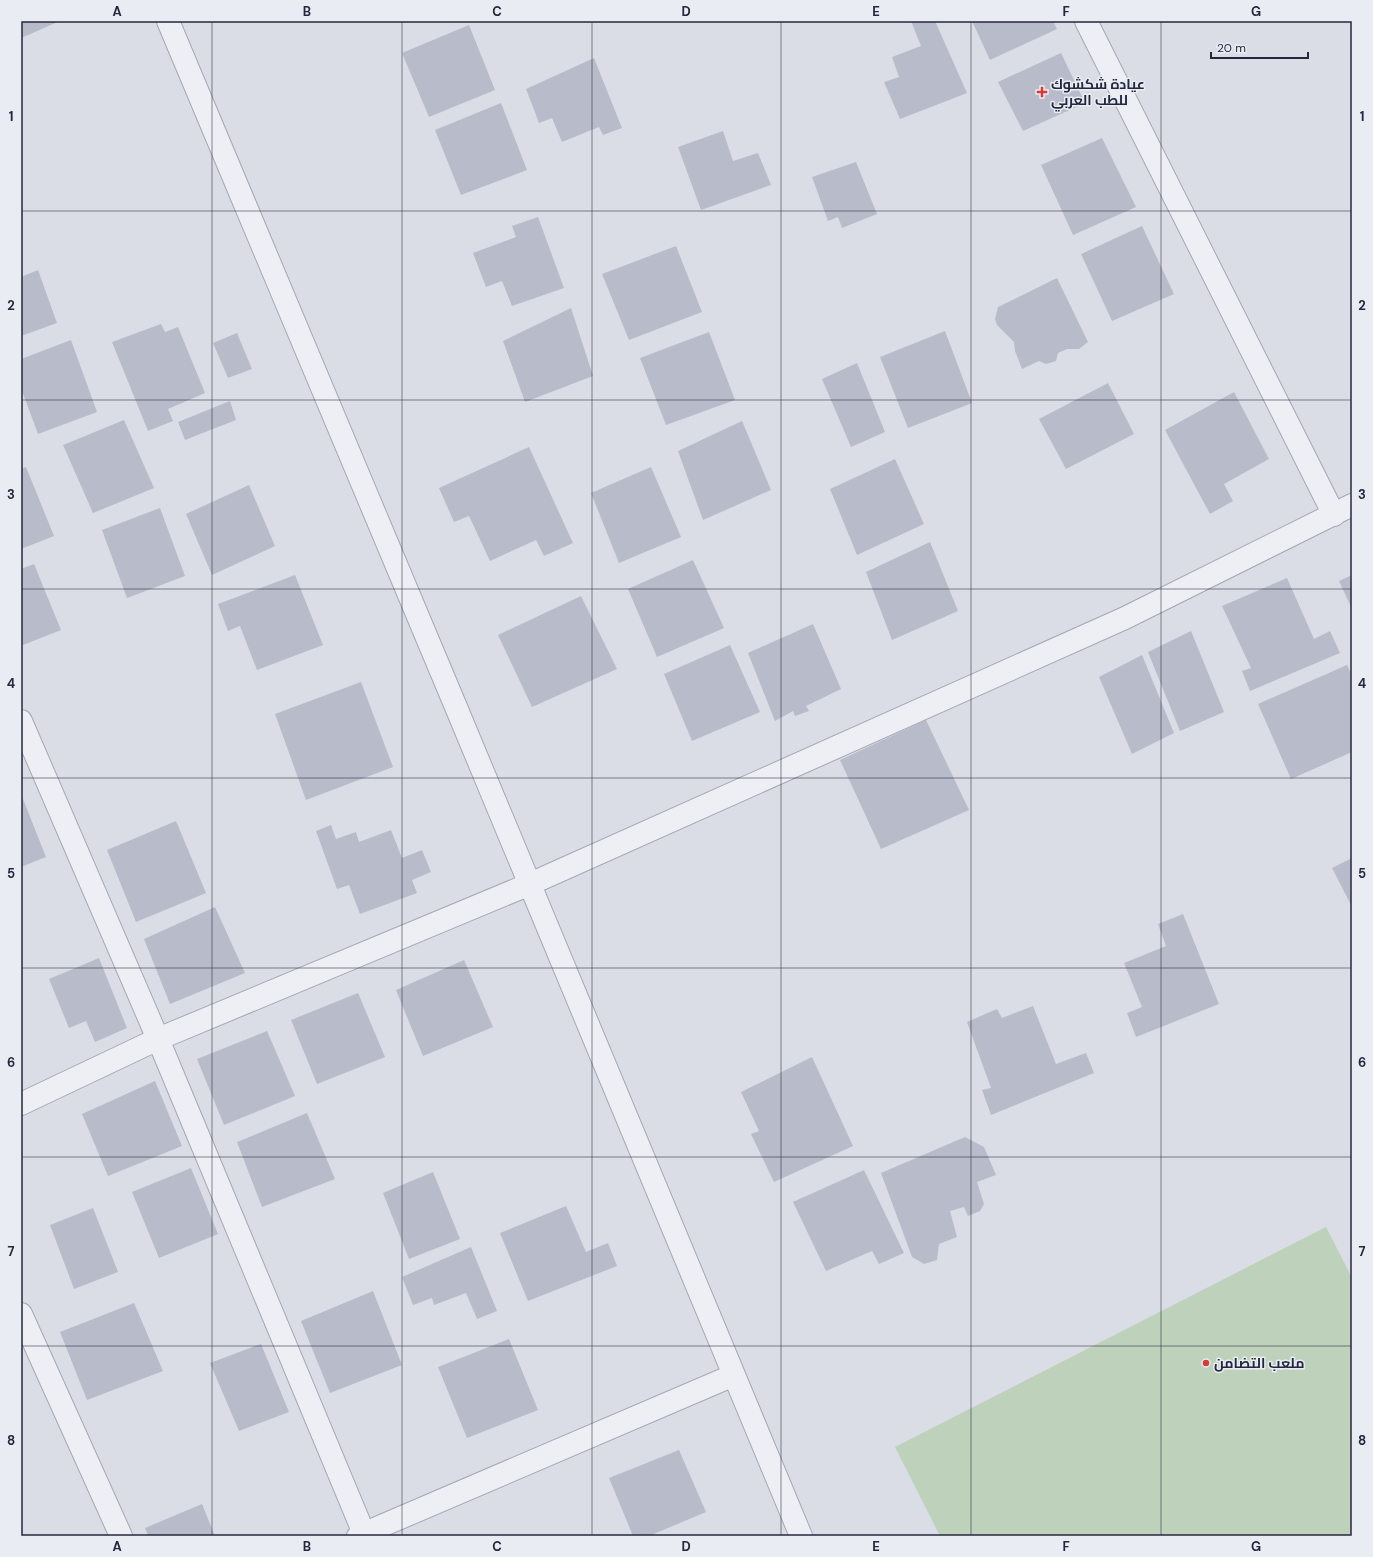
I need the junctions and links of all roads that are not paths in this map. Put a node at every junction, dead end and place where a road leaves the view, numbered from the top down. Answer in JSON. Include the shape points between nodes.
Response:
{"nodes":[{"id":1,"x":168,"y":21,"type":"edge"},
{"id":2,"x":1086,"y":21,"type":"edge"},
{"id":3,"x":1343,"y":510,"type":"edge"},
{"id":4,"x":21,"y":721,"type":"edge"},
{"id":5,"x":530,"y":884,"type":"junction"},
{"id":6,"x":158,"y":1039,"type":"junction"},
{"id":7,"x":21,"y":1104,"type":"edge"},
{"id":8,"x":21,"y":1314,"type":"edge"},
{"id":9,"x":734,"y":1374,"type":"junction"},
{"id":10,"x":363,"y":1535,"type":"edge"},
{"id":11,"x":121,"y":1536,"type":"edge"},
{"id":12,"x":802,"y":1536,"type":"edge"}],
"edges":[{"from":1,"to":5,"type":"street"},
{"from":2,"to":3,"type":"street"},
{"from":3,"to":5,"type":"street","via":[[1125,618]]},
{"from":4,"to":6,"type":"street"},
{"from":5,"to":6,"type":"street"},
{"from":5,"to":9,"type":"street"},
{"from":6,"to":7,"type":"street"},
{"from":6,"to":10,"type":"street"},
{"from":8,"to":11,"type":"street"},
{"from":9,"to":10,"type":"street"},
{"from":9,"to":12,"type":"street"}]}
